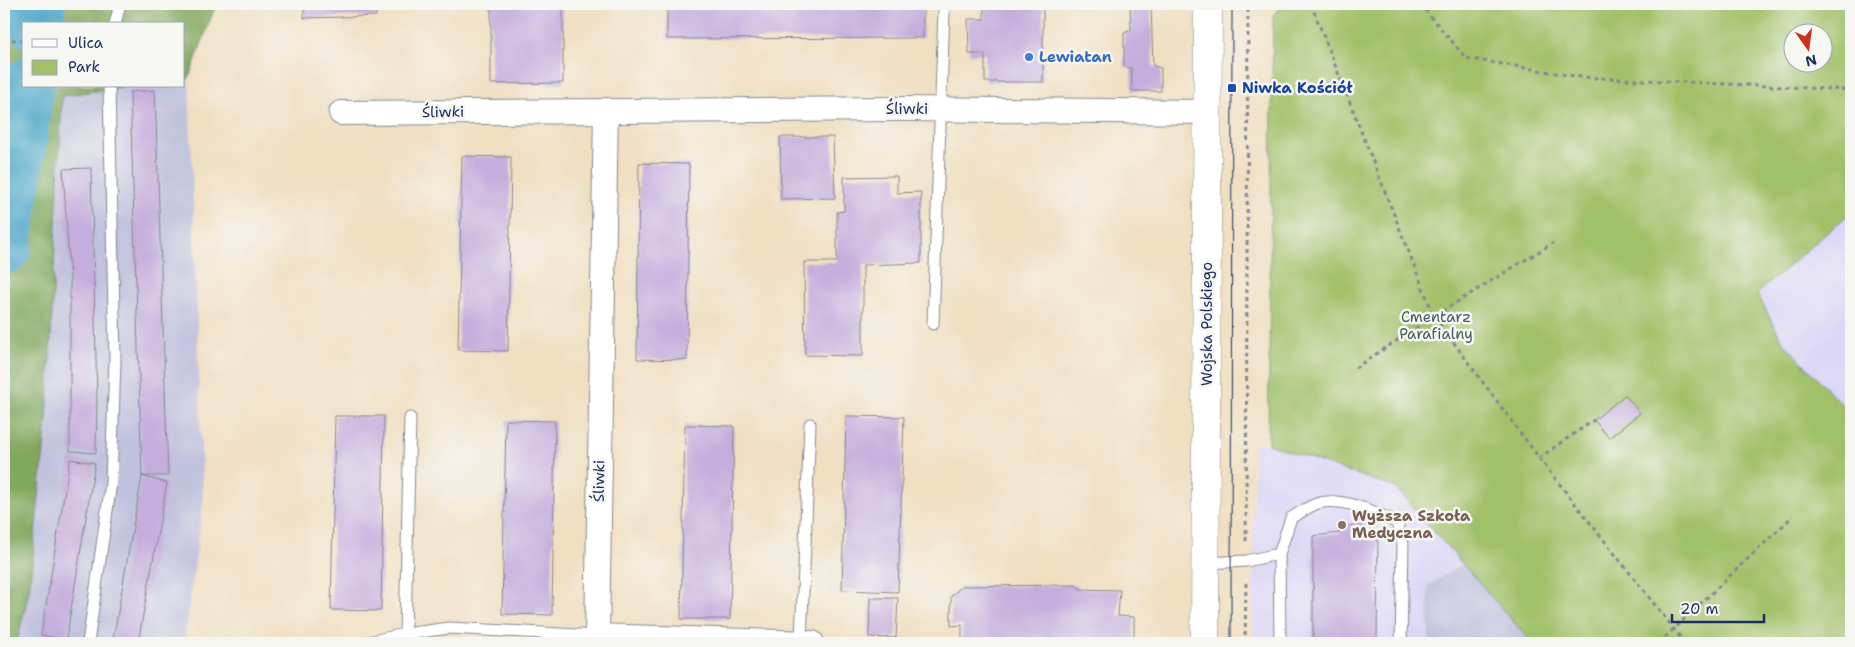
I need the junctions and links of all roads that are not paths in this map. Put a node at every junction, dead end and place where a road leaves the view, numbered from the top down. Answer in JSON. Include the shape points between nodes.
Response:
{"nodes":[{"id":1,"x":120,"y":4,"type":"edge"},
{"id":2,"x":1208,"y":4,"type":"edge"},
{"id":3,"x":944,"y":10,"type":"dead end"},
{"id":4,"x":116,"y":22,"type":"edge"},
{"id":5,"x":109,"y":88,"type":"edge"},
{"id":6,"x":606,"y":110,"type":"junction"},
{"id":7,"x":941,"y":110,"type":"junction"},
{"id":8,"x":1208,"y":112,"type":"junction"},
{"id":9,"x":341,"y":113,"type":"dead end"},
{"id":10,"x":933,"y":324,"type":"dead end"},
{"id":11,"x":410,"y":418,"type":"dead end"},
{"id":12,"x":810,"y":424,"type":"dead end"},
{"id":13,"x":1279,"y":554,"type":"junction"},
{"id":14,"x":1206,"y":563,"type":"junction"},
{"id":15,"x":405,"y":634,"type":"junction"},
{"id":16,"x":597,"y":636,"type":"junction"},
{"id":17,"x":807,"y":642,"type":"edge"},
{"id":18,"x":88,"y":643,"type":"edge"},
{"id":19,"x":363,"y":643,"type":"edge"},
{"id":20,"x":1205,"y":643,"type":"edge"},
{"id":21,"x":1280,"y":643,"type":"edge"},
{"id":22,"x":1401,"y":643,"type":"edge"}],
"edges":[{"from":1,"to":4,"type":"lane"},
{"from":2,"to":8,"type":"main road","name":"Wojska Polskiego"},
{"from":3,"to":7,"type":"lane"},
{"from":5,"to":18,"type":"lane","via":[[116,360],[112,483]]},
{"from":6,"to":7,"type":"street","name":"Śliwki"},
{"from":6,"to":9,"type":"street","name":"Śliwki"},
{"from":6,"to":16,"type":"street","name":"Śliwki"},
{"from":7,"to":8,"type":"street","name":"Śliwki"},
{"from":7,"to":10,"type":"lane"},
{"from":8,"to":14,"type":"main road","name":"Wojska Polskiego"},
{"from":11,"to":15,"type":"lane"},
{"from":12,"to":17,"type":"lane"},
{"from":13,"to":14,"type":"lane","via":[[1246,561]]},
{"from":13,"to":21,"type":"lane"},
{"from":13,"to":22,"type":"lane","via":[[1291,518],[1318,503],[1346,504],[1375,511],[1397,523],[1403,544]]},
{"from":14,"to":20,"type":"main road","name":"Wojska Polskiego"},
{"from":15,"to":16,"type":"lane","via":[[449,628]]},
{"from":15,"to":19,"type":"lane"},
{"from":16,"to":17,"type":"street"}]}
